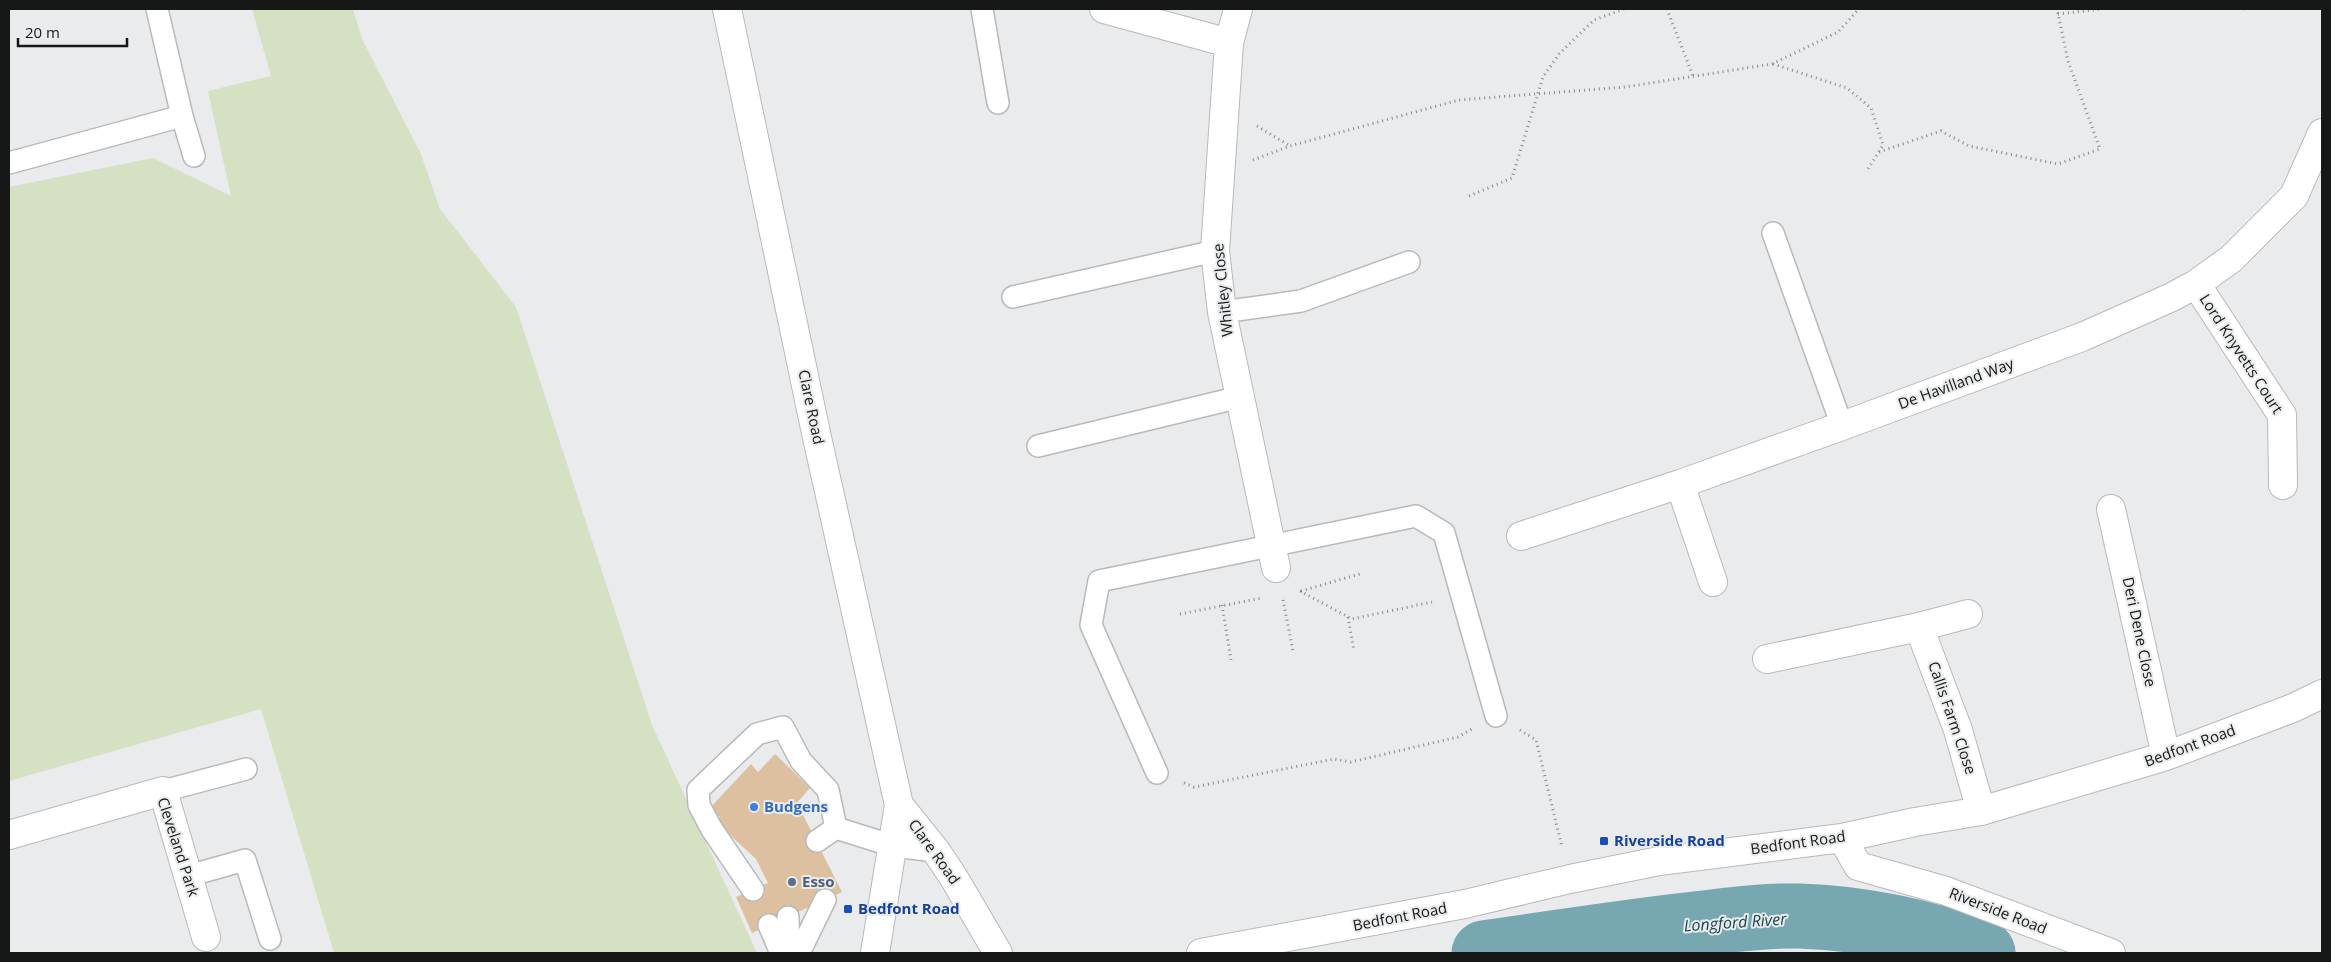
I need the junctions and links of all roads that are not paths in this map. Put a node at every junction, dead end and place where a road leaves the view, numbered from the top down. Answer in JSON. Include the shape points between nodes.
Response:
{"nodes":[{"id":1,"x":157,"y":9,"type":"edge"},
{"id":2,"x":727,"y":9,"type":"edge"},
{"id":3,"x":982,"y":9,"type":"edge"},
{"id":4,"x":1104,"y":9,"type":"edge"},
{"id":5,"x":1238,"y":9,"type":"edge"},
{"id":6,"x":1229,"y":43,"type":"junction"},
{"id":7,"x":998,"y":103,"type":"dead end"},
{"id":8,"x":182,"y":116,"type":"junction"},
{"id":9,"x":2322,"y":134,"type":"edge"},
{"id":10,"x":194,"y":156,"type":"dead end"},
{"id":11,"x":9,"y":163,"type":"edge"},
{"id":12,"x":1773,"y":233,"type":"dead end"},
{"id":13,"x":1216,"y":251,"type":"junction"},
{"id":14,"x":1409,"y":262,"type":"dead end"},
{"id":15,"x":2196,"y":284,"type":"junction"},
{"id":16,"x":1013,"y":296,"type":"dead end"},
{"id":17,"x":1222,"y":312,"type":"junction"},
{"id":18,"x":1240,"y":397,"type":"junction"},
{"id":19,"x":1842,"y":426,"type":"junction"},
{"id":20,"x":1038,"y":446,"type":"dead end"},
{"id":21,"x":1680,"y":484,"type":"junction"},
{"id":22,"x":2283,"y":485,"type":"dead end"},
{"id":23,"x":2112,"y":509,"type":"dead end"},
{"id":24,"x":1522,"y":536,"type":"dead end"},
{"id":25,"x":1276,"y":570,"type":"junction"},
{"id":26,"x":1713,"y":582,"type":"dead end"},
{"id":27,"x":1968,"y":614,"type":"dead end"},
{"id":28,"x":1919,"y":627,"type":"junction"},
{"id":29,"x":1767,"y":659,"type":"dead end"},
{"id":30,"x":2322,"y":694,"type":"edge"},
{"id":31,"x":1496,"y":716,"type":"road end"},
{"id":32,"x":2166,"y":756,"type":"junction"},
{"id":33,"x":246,"y":770,"type":"dead end"},
{"id":34,"x":1158,"y":773,"type":"road end"},
{"id":35,"x":163,"y":791,"type":"junction"},
{"id":36,"x":899,"y":805,"type":"junction"},
{"id":37,"x":1981,"y":811,"type":"junction"},
{"id":38,"x":836,"y":828,"type":"junction"},
{"id":39,"x":9,"y":835,"type":"edge"},
{"id":40,"x":1842,"y":838,"type":"junction"},
{"id":41,"x":816,"y":841,"type":"dead end"},
{"id":42,"x":894,"y":846,"type":"junction"},
{"id":43,"x":936,"y":850,"type":"junction"},
{"id":44,"x":188,"y":876,"type":"junction"},
{"id":45,"x":752,"y":890,"type":"dead end"},
{"id":46,"x":206,"y":937,"type":"dead end"},
{"id":47,"x":270,"y":940,"type":"dead end"},
{"id":48,"x":781,"y":953,"type":"edge"},
{"id":49,"x":789,"y":953,"type":"edge"},
{"id":50,"x":795,"y":953,"type":"edge"},
{"id":51,"x":799,"y":953,"type":"edge"},
{"id":52,"x":875,"y":953,"type":"edge"},
{"id":53,"x":998,"y":953,"type":"edge"},
{"id":54,"x":1201,"y":953,"type":"edge"},
{"id":55,"x":2111,"y":953,"type":"edge"}],
"edges":[{"from":1,"to":8,"type":"lane"},
{"from":2,"to":36,"type":"street","name":"Clare Road","via":[[820,453]]},
{"from":3,"to":7,"type":"lane"},
{"from":4,"to":6,"type":"street"},
{"from":5,"to":6,"type":"street","name":"Whitley Close"},
{"from":6,"to":13,"type":"street","name":"Whitley Close"},
{"from":8,"to":10,"type":"lane"},
{"from":8,"to":11,"type":"lane"},
{"from":9,"to":15,"type":"street","name":"De Havilland Way","via":[[2294,196],[2231,259]]},
{"from":12,"to":19,"type":"lane"},
{"from":13,"to":16,"type":"lane"},
{"from":13,"to":17,"type":"street","name":"Whitley Close"},
{"from":14,"to":17,"type":"lane","via":[[1301,301]]},
{"from":15,"to":19,"type":"street","name":"De Havilland Way","via":[[2082,337]]},
{"from":15,"to":22,"type":"street","name":"Lord Knyvetts Court","via":[[2282,415]]},
{"from":17,"to":18,"type":"street","name":"Whitley Close"},
{"from":18,"to":20,"type":"lane"},
{"from":18,"to":25,"type":"street","name":"Whitley Close"},
{"from":19,"to":21,"type":"street","name":"De Havilland Way"},
{"from":21,"to":24,"type":"street","name":"De Havilland Way"},
{"from":21,"to":26,"type":"street"},
{"from":23,"to":32,"type":"street","name":"Deri Dene Close"},
{"from":25,"to":31,"type":"lane","via":[[1416,516],[1444,533]]},
{"from":25,"to":34,"type":"lane","via":[[1099,581],[1091,625]]},
{"from":27,"to":28,"type":"street"},
{"from":28,"to":29,"type":"street"},
{"from":28,"to":37,"type":"street","name":"Callis Farm Close","via":[[1958,730]]},
{"from":30,"to":32,"type":"street","name":"Bedfont Road"},
{"from":32,"to":37,"type":"street","name":"Bedfont Road"},
{"from":33,"to":35,"type":"lane"},
{"from":35,"to":39,"type":"street","name":"Cleveland Park"},
{"from":35,"to":44,"type":"street","name":"Cleveland Park"},
{"from":36,"to":42,"type":"street","name":"Clare Road"},
{"from":36,"to":43,"type":"street","name":"Clare Road"},
{"from":37,"to":40,"type":"street","name":"Bedfont Road"},
{"from":38,"to":41,"type":"lane"},
{"from":38,"to":42,"type":"lane"},
{"from":38,"to":45,"type":"lane","via":[[828,790],[801,760],[783,727],[757,734],[698,790],[699,805],[711,828]]},
{"from":40,"to":54,"type":"street","name":"Bedfont Road","via":[[1659,861],[1465,904]]},
{"from":40,"to":55,"type":"street","name":"Riverside Road","via":[[1858,866],[1946,891]]},
{"from":42,"to":43,"type":"lane"},
{"from":42,"to":52,"type":"street","name":"Clare Road"},
{"from":43,"to":53,"type":"street","name":"Clare Road"},
{"from":44,"to":46,"type":"street","name":"Cleveland Park"},
{"from":44,"to":47,"type":"lane","via":[[245,860]]},
{"from":48,"to":49,"type":"lane","via":[[779,921]]},
{"from":50,"to":51,"type":"lane","via":[[816,904]]}]}
